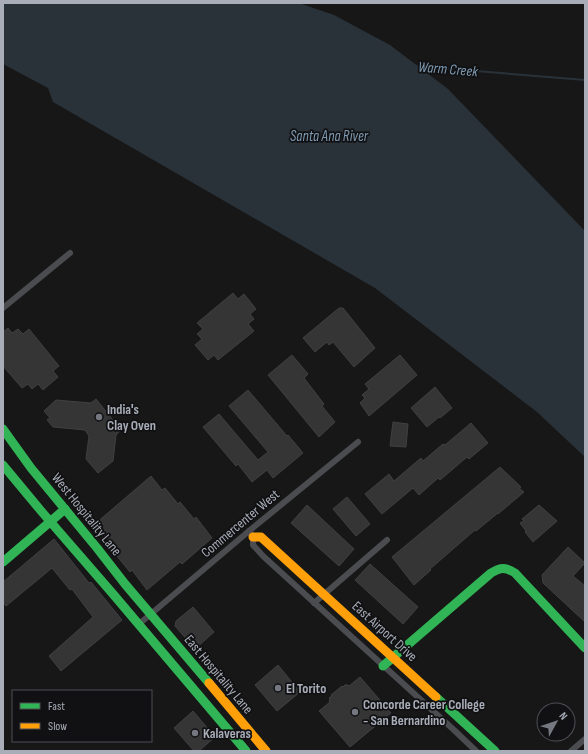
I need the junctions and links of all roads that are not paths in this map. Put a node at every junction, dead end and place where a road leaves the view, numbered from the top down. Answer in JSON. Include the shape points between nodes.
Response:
{"nodes":[{"id":1,"x":70,"y":253,"type":"dead end"},
{"id":2,"x":3,"y":308,"type":"edge"},
{"id":3,"x":3,"y":429,"type":"edge"},
{"id":4,"x":358,"y":442,"type":"dead end"},
{"id":5,"x":3,"y":465,"type":"edge"},
{"id":6,"x":65,"y":509,"type":"junction"},
{"id":7,"x":50,"y":522,"type":"junction"},
{"id":8,"x":251,"y":534,"type":"junction"},
{"id":9,"x":387,"y":540,"type":"dead end"},
{"id":10,"x":3,"y":562,"type":"edge"},
{"id":11,"x":324,"y":595,"type":"junction"},
{"id":12,"x":314,"y":603,"type":"junction"},
{"id":13,"x":150,"y":614,"type":"junction"},
{"id":14,"x":139,"y":624,"type":"junction"},
{"id":15,"x":585,"y":648,"type":"edge"},
{"id":16,"x":393,"y":657,"type":"junction"},
{"id":17,"x":383,"y":666,"type":"junction"},
{"id":18,"x":585,"y":739,"type":"edge"},
{"id":19,"x":245,"y":750,"type":"edge"},
{"id":20,"x":266,"y":751,"type":"edge"},
{"id":21,"x":476,"y":751,"type":"edge"},
{"id":22,"x":495,"y":751,"type":"edge"},
{"id":23,"x":571,"y":751,"type":"edge"}],
"edges":[{"from":1,"to":2,"type":"street"},
{"from":3,"to":6,"type":"main road","name":"West Hospitality Lane"},
{"from":4,"to":8,"type":"street","name":"Commercenter West"},
{"from":5,"to":7,"type":"main road"},
{"from":6,"to":7,"type":"main road"},
{"from":6,"to":13,"type":"main road","name":"West Hospitality Lane"},
{"from":7,"to":10,"type":"main road"},
{"from":7,"to":14,"type":"main road"},
{"from":8,"to":11,"type":"main road","name":"East Airport Drive","via":[[261,537]]},
{"from":8,"to":12,"type":"street","name":"East Airport Drive","via":[[253,545]]},
{"from":8,"to":13,"type":"street","name":"Commercenter West"},
{"from":9,"to":11,"type":"street"},
{"from":11,"to":12,"type":"street"},
{"from":11,"to":16,"type":"main road","name":"East Airport Drive"},
{"from":12,"to":17,"type":"street","name":"East Airport Drive"},
{"from":13,"to":14,"type":"street","name":"Commercenter West"},
{"from":13,"to":20,"type":"main road","name":"East Hospitality Lane"},
{"from":14,"to":19,"type":"main road","name":"East Hospitality Lane"},
{"from":15,"to":16,"type":"main road","via":[[515,573],[505,568],[491,573]]},
{"from":16,"to":17,"type":"main road"},
{"from":16,"to":22,"type":"main road","name":"East Airport Drive"},
{"from":17,"to":21,"type":"street","name":"East Airport Drive"},
{"from":18,"to":23,"type":"street"}]}
